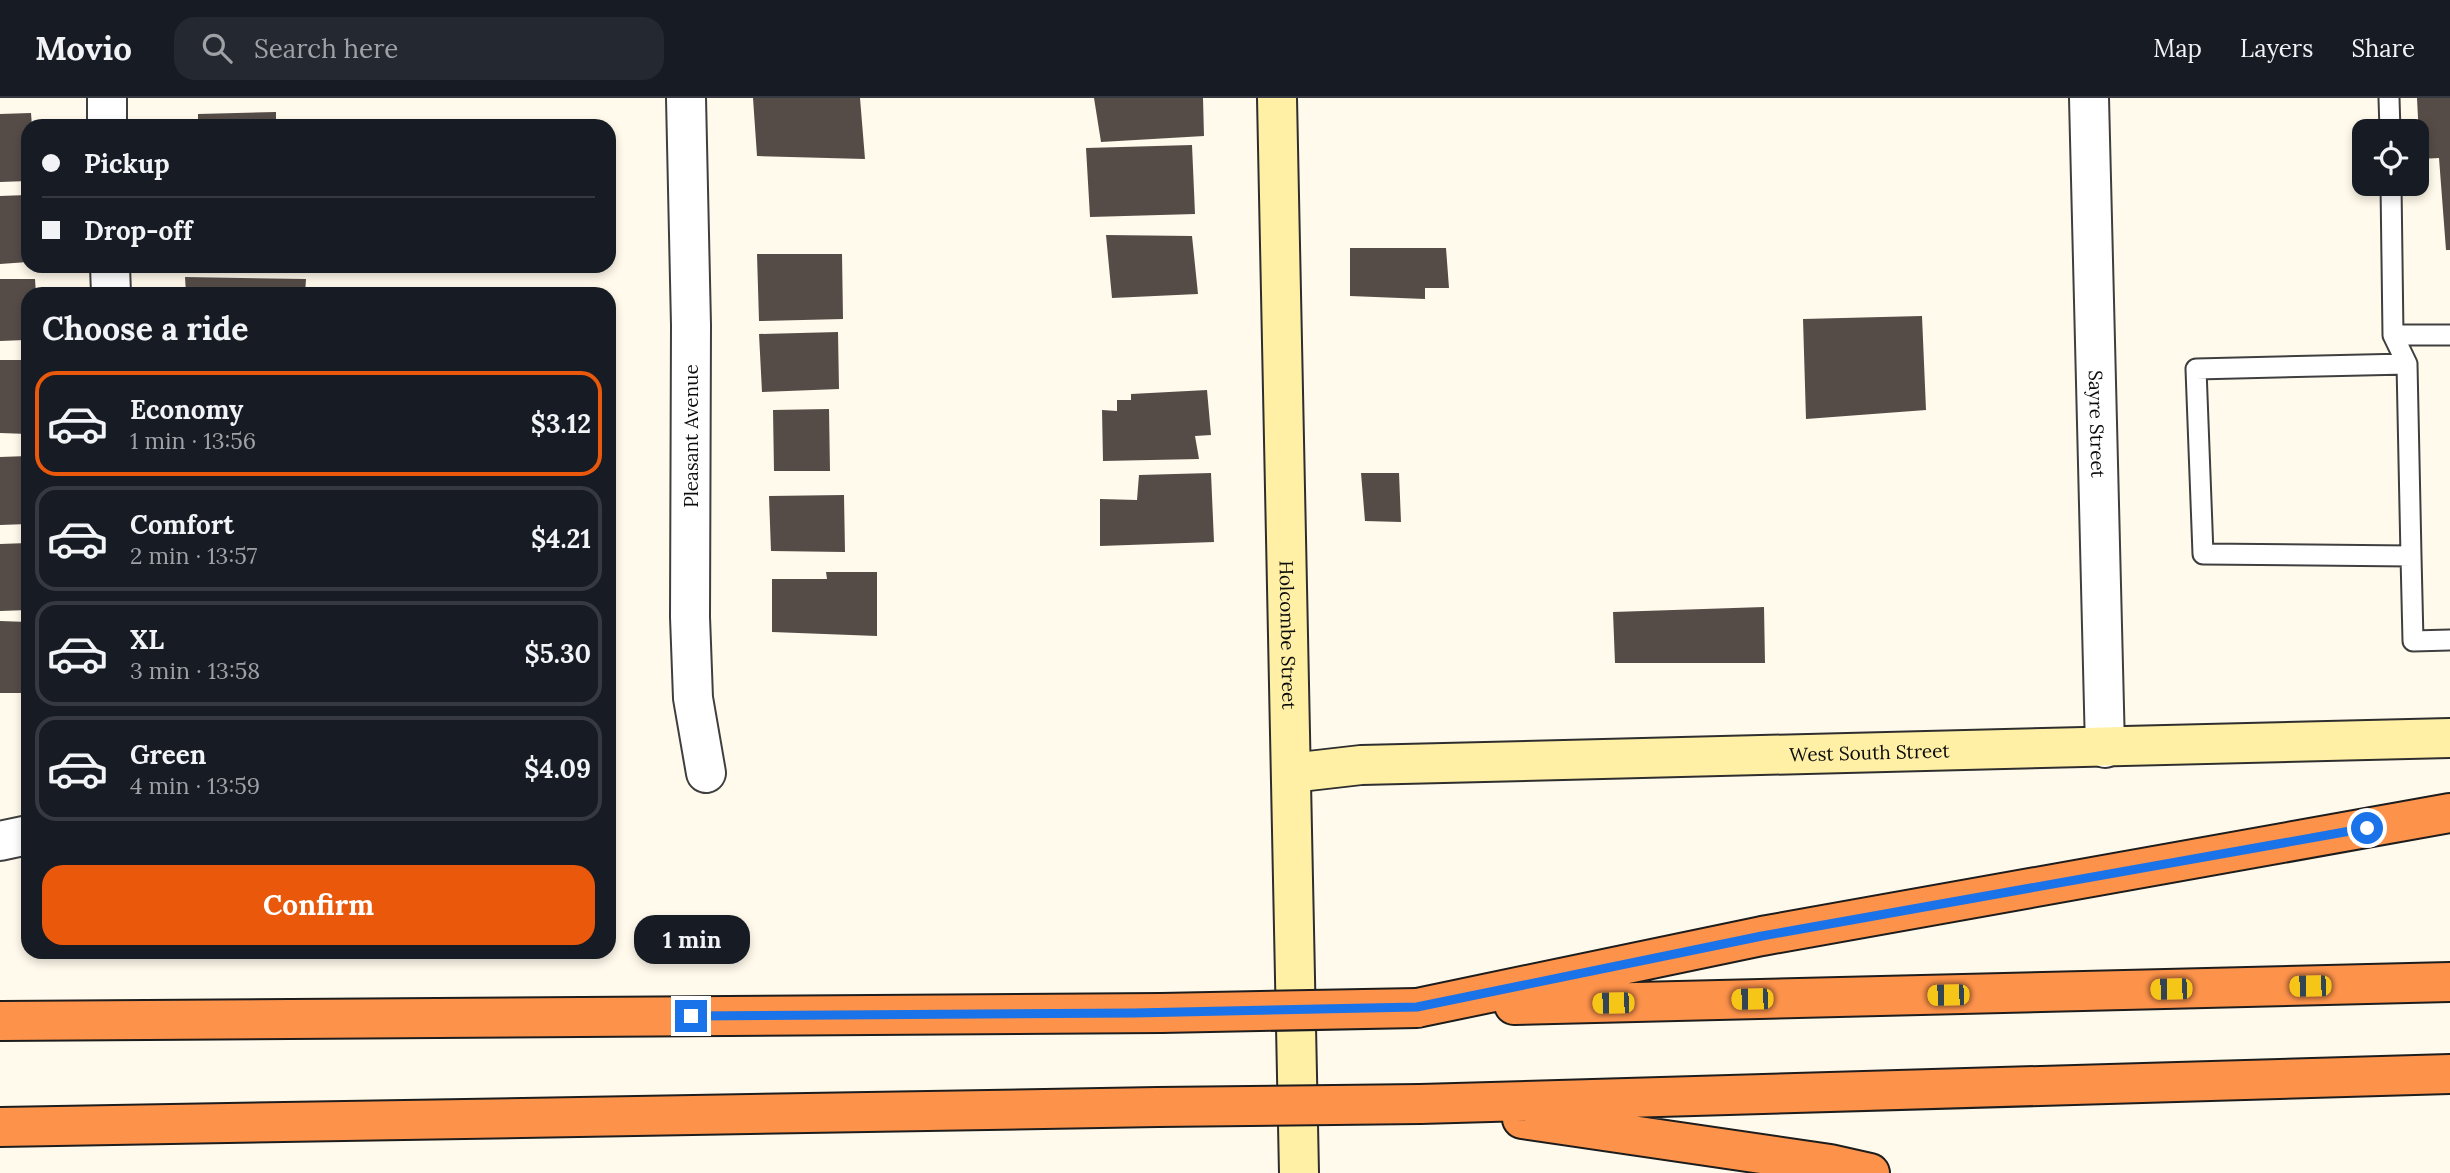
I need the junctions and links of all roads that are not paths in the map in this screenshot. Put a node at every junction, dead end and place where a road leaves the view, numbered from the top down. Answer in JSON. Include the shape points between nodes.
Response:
{"nodes":[{"id":1,"x":107,"y":98,"type":"edge"},
{"id":2,"x":686,"y":98,"type":"edge"},
{"id":3,"x":1277,"y":98,"type":"edge"},
{"id":4,"x":2089,"y":98,"type":"edge"},
{"id":5,"x":2389,"y":98,"type":"edge"},
{"id":6,"x":107,"y":119,"type":"edge"},
{"id":7,"x":2390,"y":119,"type":"edge"},
{"id":8,"x":2391,"y":196,"type":"edge"},
{"id":9,"x":2393,"y":335,"type":"junction"},
{"id":10,"x":2450,"y":335,"type":"edge"},
{"id":11,"x":2407,"y":365,"type":"junction"},
{"id":12,"x":2411,"y":556,"type":"junction"},
{"id":13,"x":2450,"y":640,"type":"edge"},
{"id":14,"x":2450,"y":738,"type":"edge"},
{"id":15,"x":2105,"y":748,"type":"junction"},
{"id":16,"x":706,"y":773,"type":"dead end"},
{"id":17,"x":1291,"y":773,"type":"junction"},
{"id":18,"x":2450,"y":813,"type":"edge"},
{"id":19,"x":21,"y":836,"type":"edge"},
{"id":20,"x":0,"y":841,"type":"edge"},
{"id":21,"x":2450,"y":982,"type":"edge"},
{"id":22,"x":1417,"y":1007,"type":"junction"},
{"id":23,"x":0,"y":1021,"type":"edge"},
{"id":24,"x":2450,"y":1074,"type":"edge"},
{"id":25,"x":1420,"y":1104,"type":"junction"},
{"id":26,"x":0,"y":1127,"type":"edge"},
{"id":27,"x":1299,"y":1173,"type":"edge"},
{"id":28,"x":1870,"y":1173,"type":"edge"}],
"edges":[{"from":1,"to":6,"type":"street"},
{"from":2,"to":16,"type":"street","name":"Pleasant Avenue","via":[[690,617],[693,698]]},
{"from":3,"to":17,"type":"street","name":"Holcombe Street"},
{"from":4,"to":15,"type":"street","name":"Sayre Street"},
{"from":5,"to":7,"type":"lane"},
{"from":8,"to":9,"type":"lane"},
{"from":9,"to":10,"type":"lane"},
{"from":9,"to":11,"type":"lane"},
{"from":11,"to":12,"type":"lane"},
{"from":11,"to":12,"type":"lane","via":[[2196,369],[2203,554]]},
{"from":12,"to":13,"type":"lane","via":[[2413,641]]},
{"from":14,"to":15,"type":"street","name":"West South Street"},
{"from":15,"to":17,"type":"street","name":"West South Street","via":[[1361,765]]},
{"from":17,"to":27,"type":"street","name":"Holcombe Street"},
{"from":18,"to":22,"type":"highway","via":[[1762,936]]},
{"from":19,"to":20,"type":"street"},
{"from":21,"to":22,"type":"highway"},
{"from":22,"to":23,"type":"highway","bridge":true},
{"from":24,"to":25,"type":"highway"},
{"from":25,"to":26,"type":"highway","bridge":true},
{"from":25,"to":28,"type":"highway"}]}
